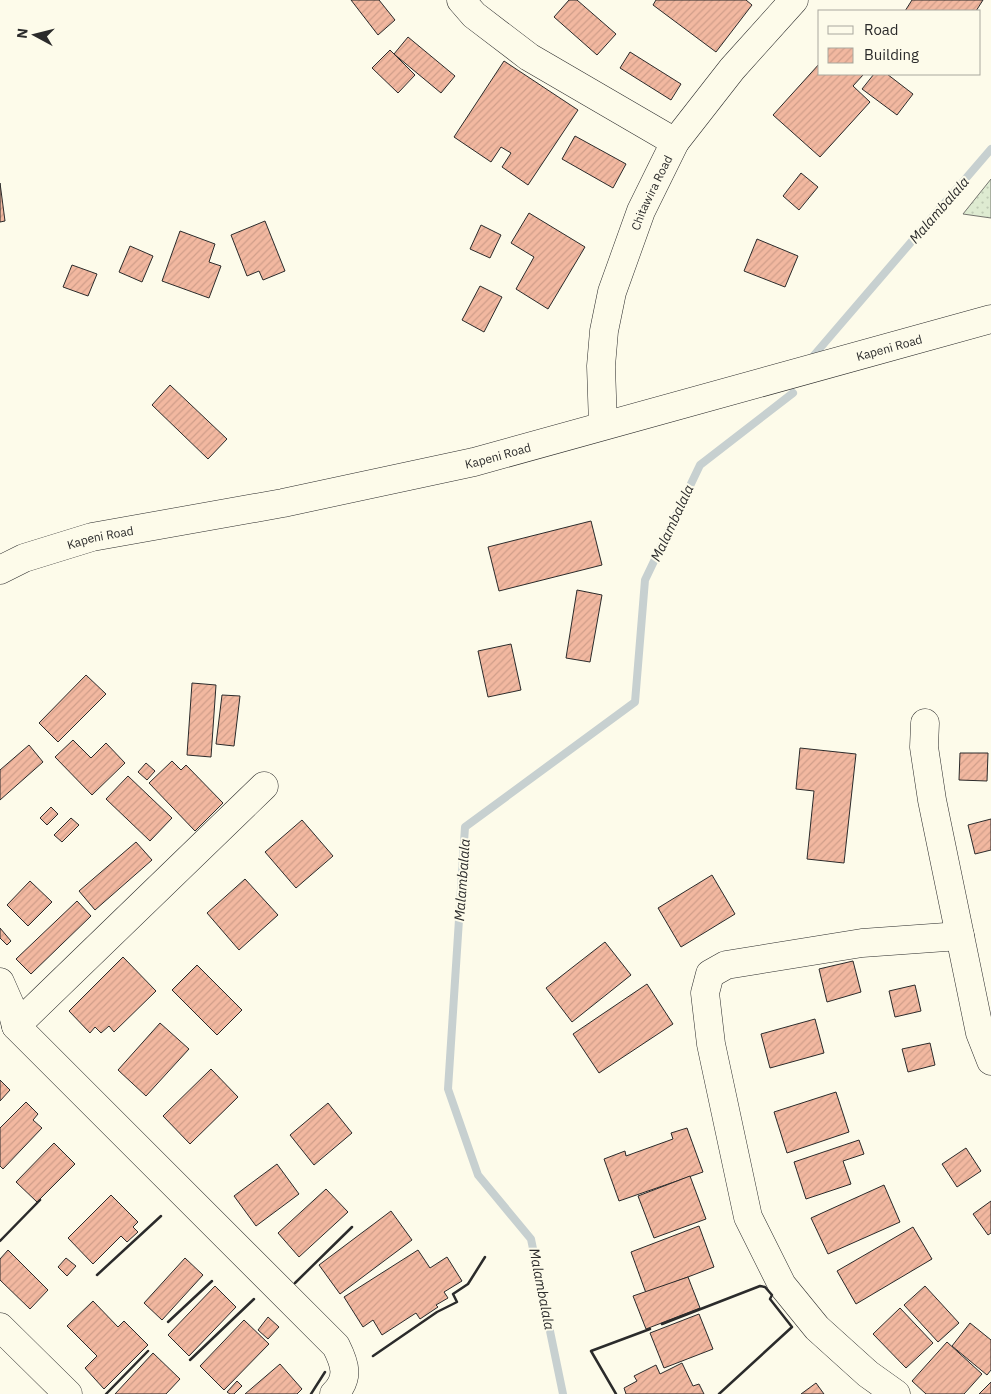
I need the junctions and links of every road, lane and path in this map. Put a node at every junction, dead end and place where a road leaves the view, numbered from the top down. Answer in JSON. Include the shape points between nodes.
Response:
{"nodes":[{"id":1,"x":461,"y":0,"type":"edge"},
{"id":2,"x":794,"y":0,"type":"edge"},
{"id":3,"x":675,"y":142,"type":"junction"},
{"id":4,"x":991,"y":319,"type":"edge"},
{"id":5,"x":603,"y":425,"type":"junction"},
{"id":6,"x":0,"y":570,"type":"edge"},
{"id":7,"x":925,"y":723,"type":"dead end"},
{"id":8,"x":264,"y":786,"type":"dead end"},
{"id":9,"x":960,"y":936,"type":"junction"},
{"id":10,"x":1,"y":989,"type":"edge"},
{"id":11,"x":16,"y":1026,"type":"junction"},
{"id":12,"x":991,"y":1061,"type":"edge"},
{"id":13,"x":0,"y":1327,"type":"edge"},
{"id":14,"x":68,"y":1394,"type":"edge"},
{"id":15,"x":334,"y":1394,"type":"edge"},
{"id":16,"x":896,"y":1394,"type":"edge"}],
"edges":[{"from":1,"to":3,"type":"street","via":[[529,57]]},
{"from":2,"to":3,"type":"street","name":"Chitawira Road","via":[[732,69]]},
{"from":3,"to":5,"type":"street","name":"Chitawira Road","via":[[641,210],[612,292],[601,366]]},
{"from":4,"to":5,"type":"street","name":"Kapeni Road"},
{"from":5,"to":6,"type":"street","name":"Kapeni Road","via":[[465,464],[283,503],[92,537],[24,558]]},
{"from":7,"to":9,"type":"street","via":[[924,747],[932,800]]},
{"from":8,"to":11,"type":"street"},
{"from":9,"to":12,"type":"street","via":[[980,1033]]},
{"from":9,"to":16,"type":"street","via":[[862,943],[726,965],[710,974],[704,993],[711,1044],[748,1217],[782,1285],[817,1328],[868,1374]]},
{"from":10,"to":11,"type":"street","via":[[11,1007]]},
{"from":11,"to":15,"type":"street","via":[[336,1346],[345,1364],[342,1386]]},
{"from":13,"to":14,"type":"street"}]}
